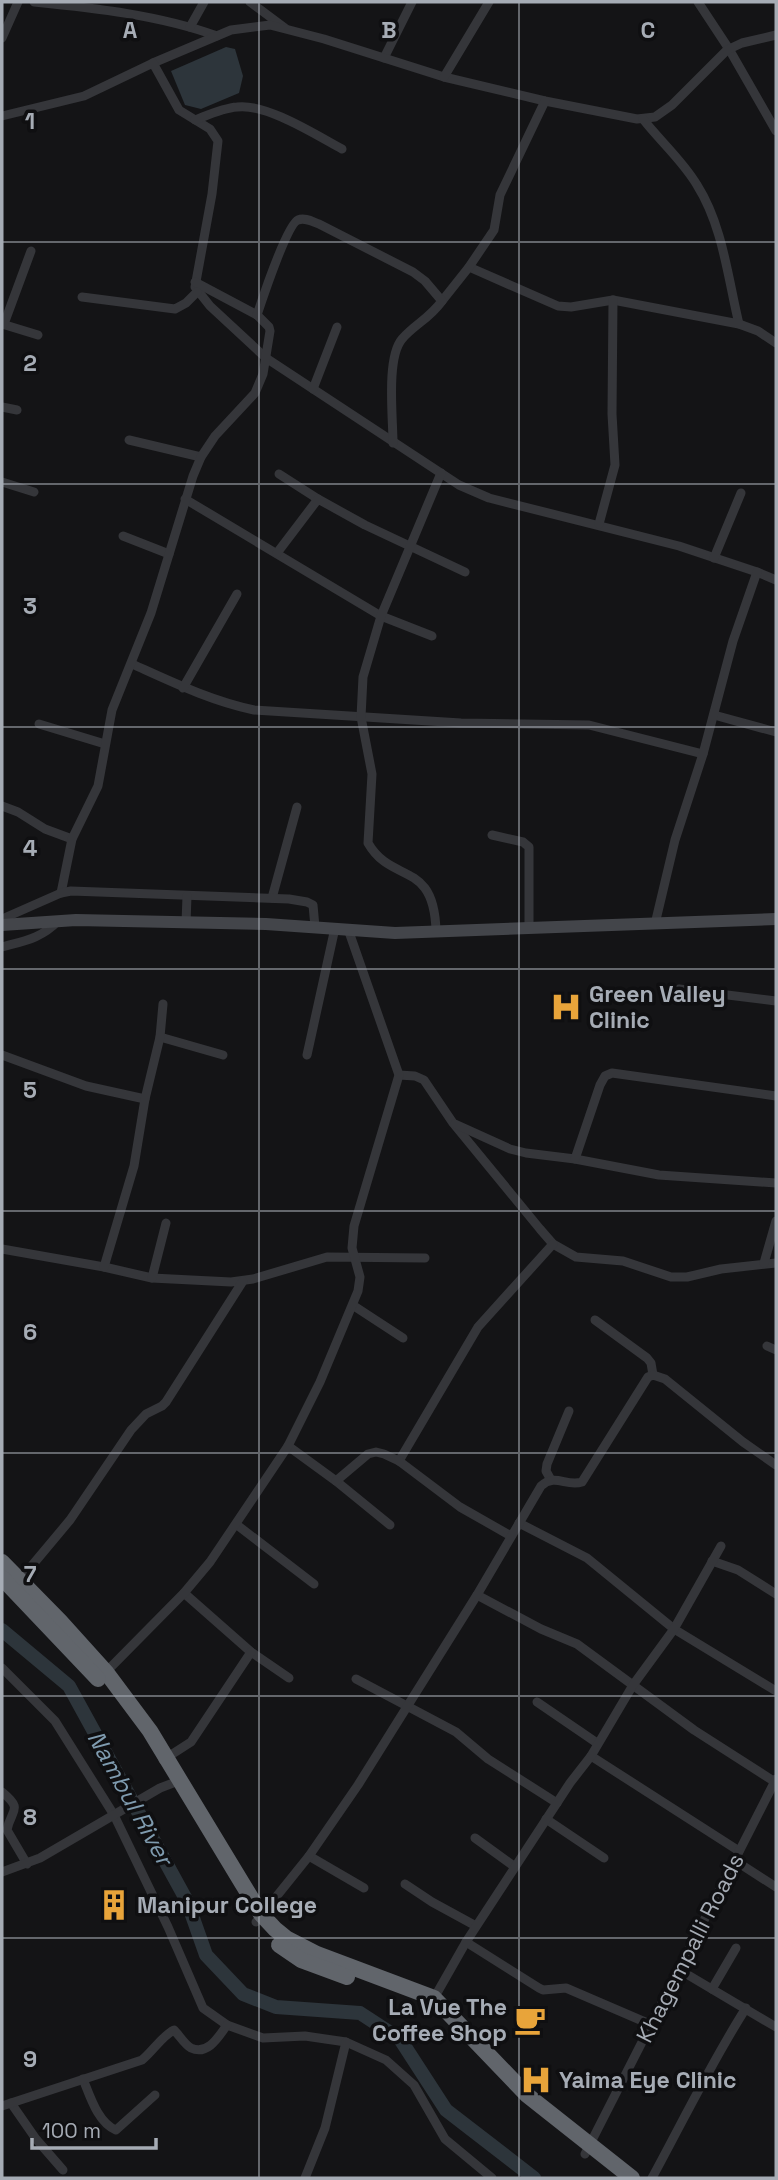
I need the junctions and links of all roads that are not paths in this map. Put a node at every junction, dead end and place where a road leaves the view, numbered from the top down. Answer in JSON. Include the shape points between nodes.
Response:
{"nodes":[{"id":1,"x":18,"y":2,"type":"edge"},
{"id":2,"x":34,"y":2,"type":"edge"},
{"id":3,"x":204,"y":2,"type":"edge"},
{"id":4,"x":250,"y":2,"type":"edge"},
{"id":5,"x":412,"y":2,"type":"edge"},
{"id":6,"x":489,"y":2,"type":"edge"},
{"id":7,"x":698,"y":2,"type":"edge"},
{"id":8,"x":190,"y":27,"type":"junction"},
{"id":9,"x":288,"y":30,"type":"junction"},
{"id":10,"x":776,"y":35,"type":"edge"},
{"id":11,"x":217,"y":36,"type":"junction"},
{"id":12,"x":2,"y":38,"type":"edge"},
{"id":13,"x":725,"y":52,"type":"junction"},
{"id":14,"x":384,"y":58,"type":"junction"},
{"id":15,"x":153,"y":63,"type":"junction"},
{"id":16,"x":444,"y":77,"type":"junction"},
{"id":17,"x":545,"y":101,"type":"junction"},
{"id":18,"x":2,"y":116,"type":"edge"},
{"id":19,"x":643,"y":118,"type":"junction"},
{"id":20,"x":195,"y":120,"type":"junction"},
{"id":21,"x":776,"y":131,"type":"edge"},
{"id":22,"x":342,"y":149,"type":"dead end"},
{"id":23,"x":31,"y":251,"type":"dead end"},
{"id":24,"x":469,"y":267,"type":"junction"},
{"id":25,"x":196,"y":287,"type":"junction"},
{"id":26,"x":82,"y":297,"type":"dead end"},
{"id":27,"x":613,"y":300,"type":"junction"},
{"id":28,"x":442,"y":301,"type":"junction"},
{"id":29,"x":257,"y":315,"type":"junction"},
{"id":30,"x":3,"y":324,"type":"edge"},
{"id":31,"x":739,"y":324,"type":"junction"},
{"id":32,"x":337,"y":327,"type":"dead end"},
{"id":33,"x":38,"y":335,"type":"dead end"},
{"id":34,"x":776,"y":343,"type":"edge"},
{"id":35,"x":266,"y":358,"type":"junction"},
{"id":36,"x":313,"y":389,"type":"junction"},
{"id":37,"x":2,"y":407,"type":"edge"},
{"id":38,"x":17,"y":410,"type":"dead end"},
{"id":39,"x":129,"y":440,"type":"dead end"},
{"id":40,"x":393,"y":443,"type":"junction"},
{"id":41,"x":201,"y":457,"type":"junction"},
{"id":42,"x":441,"y":473,"type":"junction"},
{"id":43,"x":279,"y":474,"type":"dead end"},
{"id":44,"x":2,"y":482,"type":"edge"},
{"id":45,"x":34,"y":492,"type":"dead end"},
{"id":46,"x":741,"y":493,"type":"dead end"},
{"id":47,"x":185,"y":499,"type":"junction"},
{"id":48,"x":318,"y":499,"type":"junction"},
{"id":49,"x":598,"y":524,"type":"junction"},
{"id":50,"x":123,"y":536,"type":"dead end"},
{"id":51,"x":410,"y":547,"type":"junction"},
{"id":52,"x":160,"y":551,"type":"junction"},
{"id":53,"x":276,"y":554,"type":"junction"},
{"id":54,"x":714,"y":558,"type":"junction"},
{"id":55,"x":465,"y":572,"type":"dead end"},
{"id":56,"x":757,"y":572,"type":"junction"},
{"id":57,"x":776,"y":580,"type":"edge"},
{"id":58,"x":237,"y":594,"type":"dead end"},
{"id":59,"x":381,"y":616,"type":"junction"},
{"id":60,"x":432,"y":636,"type":"dead end"},
{"id":61,"x":132,"y":664,"type":"junction"},
{"id":62,"x":183,"y":688,"type":"junction"},
{"id":63,"x":714,"y":715,"type":"junction"},
{"id":64,"x":360,"y":717,"type":"junction"},
{"id":65,"x":39,"y":724,"type":"dead end"},
{"id":66,"x":776,"y":732,"type":"edge"},
{"id":67,"x":105,"y":744,"type":"junction"},
{"id":68,"x":703,"y":754,"type":"junction"},
{"id":69,"x":2,"y":806,"type":"edge"},
{"id":70,"x":297,"y":807,"type":"dead end"},
{"id":71,"x":492,"y":835,"type":"dead end"},
{"id":72,"x":72,"y":839,"type":"junction"},
{"id":73,"x":61,"y":893,"type":"junction"},
{"id":74,"x":272,"y":898,"type":"junction"},
{"id":75,"x":186,"y":910,"type":"junction"},
{"id":76,"x":2,"y":919,"type":"edge"},
{"id":77,"x":776,"y":919,"type":"edge"},
{"id":78,"x":58,"y":921,"type":"junction"},
{"id":79,"x":2,"y":925,"type":"edge"},
{"id":80,"x":315,"y":925,"type":"junction"},
{"id":81,"x":655,"y":925,"type":"junction"},
{"id":82,"x":529,"y":928,"type":"junction"},
{"id":83,"x":341,"y":929,"type":"junction"},
{"id":84,"x":436,"y":931,"type":"junction"},
{"id":85,"x":2,"y":947,"type":"edge"},
{"id":86,"x":679,"y":989,"type":"dead end"},
{"id":87,"x":776,"y":1001,"type":"edge"},
{"id":88,"x":163,"y":1004,"type":"dead end"},
{"id":89,"x":160,"y":1037,"type":"junction"},
{"id":90,"x":2,"y":1055,"type":"edge"},
{"id":91,"x":223,"y":1055,"type":"dead end"},
{"id":92,"x":307,"y":1055,"type":"dead end"},
{"id":93,"x":399,"y":1075,"type":"junction"},
{"id":94,"x":776,"y":1096,"type":"edge"},
{"id":95,"x":145,"y":1099,"type":"junction"},
{"id":96,"x":453,"y":1123,"type":"junction"},
{"id":97,"x":575,"y":1159,"type":"junction"},
{"id":98,"x":776,"y":1183,"type":"edge"},
{"id":99,"x":776,"y":1221,"type":"edge"},
{"id":100,"x":166,"y":1223,"type":"dead end"},
{"id":101,"x":553,"y":1244,"type":"junction"},
{"id":102,"x":2,"y":1248,"type":"edge"},
{"id":103,"x":353,"y":1257,"type":"junction"},
{"id":104,"x":425,"y":1258,"type":"dead end"},
{"id":105,"x":764,"y":1263,"type":"junction"},
{"id":106,"x":776,"y":1263,"type":"edge"},
{"id":107,"x":104,"y":1267,"type":"junction"},
{"id":108,"x":152,"y":1278,"type":"junction"},
{"id":109,"x":243,"y":1282,"type":"junction"},
{"id":110,"x":354,"y":1306,"type":"junction"},
{"id":111,"x":595,"y":1320,"type":"dead end"},
{"id":112,"x":403,"y":1338,"type":"dead end"},
{"id":113,"x":653,"y":1375,"type":"junction"},
{"id":114,"x":569,"y":1411,"type":"dead end"},
{"id":115,"x":288,"y":1446,"type":"junction"},
{"id":116,"x":399,"y":1461,"type":"junction"},
{"id":117,"x":776,"y":1465,"type":"edge"},
{"id":118,"x":551,"y":1480,"type":"junction"},
{"id":119,"x":336,"y":1481,"type":"junction"},
{"id":120,"x":519,"y":1523,"type":"junction"},
{"id":121,"x":237,"y":1525,"type":"junction"},
{"id":122,"x":390,"y":1525,"type":"dead end"},
{"id":123,"x":511,"y":1536,"type":"junction"},
{"id":124,"x":721,"y":1546,"type":"dead end"},
{"id":125,"x":712,"y":1561,"type":"junction"},
{"id":126,"x":2,"y":1562,"type":"edge"},
{"id":127,"x":2,"y":1578,"type":"edge"},
{"id":128,"x":19,"y":1581,"type":"junction"},
{"id":129,"x":314,"y":1584,"type":"dead end"},
{"id":130,"x":184,"y":1593,"type":"junction"},
{"id":131,"x":776,"y":1594,"type":"edge"},
{"id":132,"x":477,"y":1595,"type":"junction"},
{"id":133,"x":674,"y":1629,"type":"junction"},
{"id":134,"x":251,"y":1652,"type":"junction"},
{"id":135,"x":2,"y":1668,"type":"edge"},
{"id":136,"x":102,"y":1676,"type":"junction"},
{"id":137,"x":289,"y":1678,"type":"dead end"},
{"id":138,"x":356,"y":1679,"type":"dead end"},
{"id":139,"x":633,"y":1685,"type":"junction"},
{"id":140,"x":776,"y":1691,"type":"edge"},
{"id":141,"x":537,"y":1702,"type":"dead end"},
{"id":142,"x":407,"y":1706,"type":"junction"},
{"id":143,"x":597,"y":1743,"type":"junction"},
{"id":144,"x":591,"y":1756,"type":"junction"},
{"id":145,"x":165,"y":1760,"type":"junction"},
{"id":146,"x":776,"y":1781,"type":"edge"},
{"id":147,"x":172,"y":1783,"type":"junction"},
{"id":148,"x":2,"y":1792,"type":"edge"},
{"id":149,"x":557,"y":1803,"type":"junction"},
{"id":150,"x":115,"y":1814,"type":"junction"},
{"id":151,"x":546,"y":1819,"type":"junction"},
{"id":152,"x":475,"y":1839,"type":"dead end"},
{"id":153,"x":309,"y":1856,"type":"junction"},
{"id":154,"x":736,"y":1856,"type":"junction"},
{"id":155,"x":604,"y":1858,"type":"dead end"},
{"id":156,"x":27,"y":1864,"type":"junction"},
{"id":157,"x":515,"y":1867,"type":"junction"},
{"id":158,"x":2,"y":1871,"type":"edge"},
{"id":159,"x":405,"y":1884,"type":"dead end"},
{"id":160,"x":776,"y":1887,"type":"edge"},
{"id":161,"x":364,"y":1888,"type":"dead end"},
{"id":162,"x":258,"y":1918,"type":"junction"},
{"id":163,"x":476,"y":1926,"type":"junction"},
{"id":164,"x":466,"y":1942,"type":"junction"},
{"id":165,"x":736,"y":1948,"type":"dead end"},
{"id":166,"x":678,"y":1969,"type":"junction"},
{"id":167,"x":712,"y":1989,"type":"junction"},
{"id":168,"x":432,"y":2003,"type":"junction"},
{"id":169,"x":746,"y":2008,"type":"junction"},
{"id":170,"x":227,"y":2025,"type":"junction"},
{"id":171,"x":652,"y":2025,"type":"junction"},
{"id":172,"x":776,"y":2027,"type":"edge"},
{"id":173,"x":346,"y":2042,"type":"junction"},
{"id":174,"x":83,"y":2079,"type":"junction"},
{"id":175,"x":155,"y":2095,"type":"dead end"},
{"id":176,"x":6,"y":2105,"type":"edge"},
{"id":177,"x":588,"y":2150,"type":"junction"},
{"id":178,"x":63,"y":2170,"type":"dead end"},
{"id":179,"x":623,"y":2177,"type":"edge"},
{"id":180,"x":305,"y":2178,"type":"edge"},
{"id":181,"x":492,"y":2178,"type":"edge"},
{"id":182,"x":652,"y":2178,"type":"edge"}],
"edges":[{"from":1,"to":12,"type":"street"},
{"from":2,"to":8,"type":"street"},
{"from":3,"to":8,"type":"street"},
{"from":4,"to":9,"type":"street"},
{"from":5,"to":14,"type":"street"},
{"from":6,"to":16,"type":"street"},
{"from":7,"to":13,"type":"street"},
{"from":8,"to":11,"type":"street"},
{"from":9,"to":11,"type":"street","via":[[270,25]]},
{"from":9,"to":14,"type":"street"},
{"from":10,"to":13,"type":"street"},
{"from":11,"to":15,"type":"street"},
{"from":13,"to":19,"type":"street","via":[[673,105],[655,117]]},
{"from":13,"to":21,"type":"street"},
{"from":14,"to":16,"type":"street"},
{"from":15,"to":18,"type":"street","via":[[84,96]]},
{"from":15,"to":20,"type":"street","via":[[179,110]]},
{"from":16,"to":17,"type":"street"},
{"from":17,"to":19,"type":"street","via":[[622,118]]},
{"from":17,"to":24,"type":"street","via":[[500,195],[494,230]]},
{"from":19,"to":31,"type":"street","via":[[705,198]]},
{"from":20,"to":22,"type":"street","via":[[237,107],[252,108]]},
{"from":20,"to":25,"type":"street","via":[[214,132],[219,147]]},
{"from":23,"to":30,"type":"street"},
{"from":24,"to":27,"type":"street","via":[[558,306]]},
{"from":24,"to":28,"type":"street"},
{"from":25,"to":26,"type":"street","via":[[184,305],[171,309]]},
{"from":25,"to":29,"type":"street"},
{"from":25,"to":35,"type":"street"},
{"from":27,"to":31,"type":"street"},
{"from":27,"to":49,"type":"street","via":[[615,466]]},
{"from":28,"to":29,"type":"street","via":[[413,272],[303,219],[292,226]]},
{"from":28,"to":40,"type":"street","via":[[397,349]]},
{"from":29,"to":35,"type":"street","via":[[270,329]]},
{"from":30,"to":33,"type":"street"},
{"from":31,"to":34,"type":"street"},
{"from":32,"to":36,"type":"street"},
{"from":35,"to":36,"type":"street"},
{"from":35,"to":41,"type":"street","via":[[255,394]]},
{"from":36,"to":40,"type":"street"},
{"from":37,"to":38,"type":"street"},
{"from":39,"to":41,"type":"street"},
{"from":40,"to":42,"type":"street"},
{"from":41,"to":47,"type":"street"},
{"from":42,"to":49,"type":"street","via":[[489,498]]},
{"from":42,"to":51,"type":"street"},
{"from":43,"to":48,"type":"street"},
{"from":44,"to":45,"type":"street"},
{"from":46,"to":54,"type":"street"},
{"from":47,"to":52,"type":"street"},
{"from":47,"to":53,"type":"street"},
{"from":48,"to":51,"type":"street"},
{"from":48,"to":53,"type":"street"},
{"from":49,"to":54,"type":"street"},
{"from":50,"to":52,"type":"street"},
{"from":51,"to":55,"type":"street"},
{"from":51,"to":59,"type":"street"},
{"from":52,"to":61,"type":"street"},
{"from":53,"to":59,"type":"street"},
{"from":54,"to":56,"type":"street"},
{"from":56,"to":57,"type":"street"},
{"from":56,"to":63,"type":"street"},
{"from":58,"to":62,"type":"street"},
{"from":59,"to":60,"type":"street"},
{"from":59,"to":64,"type":"street","via":[[363,677]]},
{"from":61,"to":62,"type":"street"},
{"from":61,"to":67,"type":"street","via":[[112,710]]},
{"from":62,"to":64,"type":"street","via":[[254,710]]},
{"from":63,"to":66,"type":"street"},
{"from":63,"to":68,"type":"street"},
{"from":64,"to":68,"type":"street","via":[[589,725]]},
{"from":64,"to":84,"type":"street","via":[[372,774],[369,843],[381,858],[426,888],[433,902]]},
{"from":65,"to":67,"type":"street"},
{"from":67,"to":72,"type":"street","via":[[98,786]]},
{"from":68,"to":81,"type":"street"},
{"from":69,"to":72,"type":"street"},
{"from":70,"to":74,"type":"street"},
{"from":71,"to":82,"type":"street","via":[[529,847]]},
{"from":72,"to":73,"type":"street"},
{"from":73,"to":75,"type":"street","via":[[125,892]]},
{"from":73,"to":76,"type":"street"},
{"from":74,"to":75,"type":"street"},
{"from":74,"to":80,"type":"street","via":[[307,901],[313,905]]},
{"from":75,"to":78,"type":"street"},
{"from":75,"to":80,"type":"street"},
{"from":77,"to":81,"type":"street"},
{"from":78,"to":79,"type":"street"},
{"from":78,"to":85,"type":"street","via":[[37,938]]},
{"from":80,"to":83,"type":"street"},
{"from":81,"to":82,"type":"street"},
{"from":82,"to":84,"type":"street"},
{"from":83,"to":84,"type":"street"},
{"from":83,"to":92,"type":"street"},
{"from":83,"to":93,"type":"street"},
{"from":86,"to":87,"type":"street"},
{"from":88,"to":89,"type":"street"},
{"from":89,"to":91,"type":"street"},
{"from":89,"to":95,"type":"street"},
{"from":90,"to":95,"type":"street","via":[[86,1086]]},
{"from":93,"to":96,"type":"street","via":[[424,1080]]},
{"from":93,"to":103,"type":"street","via":[[354,1226]]},
{"from":94,"to":97,"type":"street","via":[[612,1073],[600,1085]]},
{"from":95,"to":107,"type":"street","via":[[134,1166]]},
{"from":96,"to":97,"type":"street","via":[[510,1149]]},
{"from":96,"to":101,"type":"street"},
{"from":97,"to":98,"type":"street","via":[[659,1175]]},
{"from":99,"to":105,"type":"street"},
{"from":100,"to":108,"type":"street"},
{"from":101,"to":105,"type":"street","via":[[576,1256],[623,1261],[671,1277]]},
{"from":101,"to":116,"type":"street","via":[[478,1327]]},
{"from":102,"to":107,"type":"street"},
{"from":103,"to":104,"type":"street"},
{"from":103,"to":109,"type":"street","via":[[327,1257]]},
{"from":103,"to":110,"type":"street","via":[[360,1277]]},
{"from":105,"to":106,"type":"street"},
{"from":107,"to":108,"type":"street"},
{"from":108,"to":109,"type":"street"},
{"from":109,"to":128,"type":"street","via":[[166,1402],[131,1430],[70,1520]]},
{"from":110,"to":112,"type":"street"},
{"from":110,"to":115,"type":"street"},
{"from":111,"to":113,"type":"street","via":[[647,1358]]},
{"from":113,"to":117,"type":"street","via":[[665,1379]]},
{"from":113,"to":118,"type":"street","via":[[582,1482]]},
{"from":114,"to":118,"type":"street","via":[[547,1464]]},
{"from":115,"to":119,"type":"street"},
{"from":115,"to":121,"type":"street"},
{"from":116,"to":119,"type":"street","via":[[376,1452],[368,1454]]},
{"from":116,"to":123,"type":"street","via":[[449,1499]]},
{"from":118,"to":120,"type":"street","via":[[541,1486]]},
{"from":119,"to":122,"type":"street"},
{"from":120,"to":123,"type":"street"},
{"from":120,"to":133,"type":"street","via":[[587,1558]]},
{"from":121,"to":129,"type":"street"},
{"from":121,"to":130,"type":"street"},
{"from":123,"to":132,"type":"street"},
{"from":124,"to":125,"type":"street"},
{"from":125,"to":131,"type":"street","via":[[738,1570]]},
{"from":125,"to":133,"type":"street"},
{"from":126,"to":128,"type":"highway"},
{"from":127,"to":136,"type":"highway"},
{"from":128,"to":136,"type":"highway","via":[[60,1621]]},
{"from":130,"to":134,"type":"street"},
{"from":130,"to":136,"type":"street"},
{"from":132,"to":139,"type":"street","via":[[571,1640]]},
{"from":132,"to":142,"type":"street"},
{"from":133,"to":139,"type":"street"},
{"from":133,"to":140,"type":"street"},
{"from":134,"to":137,"type":"street"},
{"from":134,"to":145,"type":"street","via":[[191,1742]]},
{"from":135,"to":150,"type":"street","via":[[55,1721]]},
{"from":136,"to":145,"type":"highway"},
{"from":138,"to":142,"type":"street"},
{"from":139,"to":143,"type":"street"},
{"from":139,"to":146,"type":"street","via":[[733,1757]]},
{"from":141,"to":143,"type":"street"},
{"from":142,"to":149,"type":"street","via":[[456,1732],[488,1759]]},
{"from":142,"to":153,"type":"street"},
{"from":143,"to":144,"type":"street"},
{"from":144,"to":149,"type":"street"},
{"from":144,"to":154,"type":"street"},
{"from":145,"to":147,"type":"highway"},
{"from":146,"to":154,"type":"street","name":"Khagempalli Roads"},
{"from":147,"to":150,"type":"street"},
{"from":147,"to":162,"type":"highway","via":[[222,1869]]},
{"from":148,"to":156,"type":"street","via":[[15,1806],[7,1830]]},
{"from":149,"to":151,"type":"street"},
{"from":150,"to":156,"type":"street"},
{"from":150,"to":170,"type":"street","via":[[203,2008]]},
{"from":151,"to":155,"type":"street"},
{"from":151,"to":157,"type":"street"},
{"from":152,"to":157,"type":"street"},
{"from":153,"to":161,"type":"street"},
{"from":153,"to":162,"type":"street"},
{"from":154,"to":160,"type":"street"},
{"from":154,"to":166,"type":"street","name":"Khagempalli Roads"},
{"from":156,"to":158,"type":"street"},
{"from":157,"to":163,"type":"street"},
{"from":159,"to":163,"type":"street"},
{"from":162,"to":168,"type":"highway","via":[[278,1945],[301,1960]]},
{"from":163,"to":164,"type":"street"},
{"from":164,"to":168,"type":"street"},
{"from":164,"to":171,"type":"street","via":[[538,1988],[566,1989]]},
{"from":165,"to":167,"type":"street"},
{"from":166,"to":167,"type":"street"},
{"from":166,"to":171,"type":"street","name":"Khagempalli Roads"},
{"from":167,"to":169,"type":"street"},
{"from":168,"to":177,"type":"highway","via":[[512,2094]]},
{"from":169,"to":172,"type":"street"},
{"from":169,"to":182,"type":"street","via":[[716,2055]]},
{"from":170,"to":173,"type":"street","via":[[263,2038],[305,2036]]},
{"from":170,"to":174,"type":"street","via":[[212,2045],[203,2049],[191,2048],[174,2031],[169,2032],[142,2060]]},
{"from":171,"to":177,"type":"street","name":"Khagempalli Roads"},
{"from":173,"to":180,"type":"street","via":[[325,2128]]},
{"from":173,"to":181,"type":"street","via":[[386,2060],[414,2085],[445,2139]]},
{"from":174,"to":175,"type":"street","via":[[104,2121],[116,2130]]},
{"from":174,"to":176,"type":"street"},
{"from":176,"to":178,"type":"street"},
{"from":177,"to":179,"type":"highway"}]}
